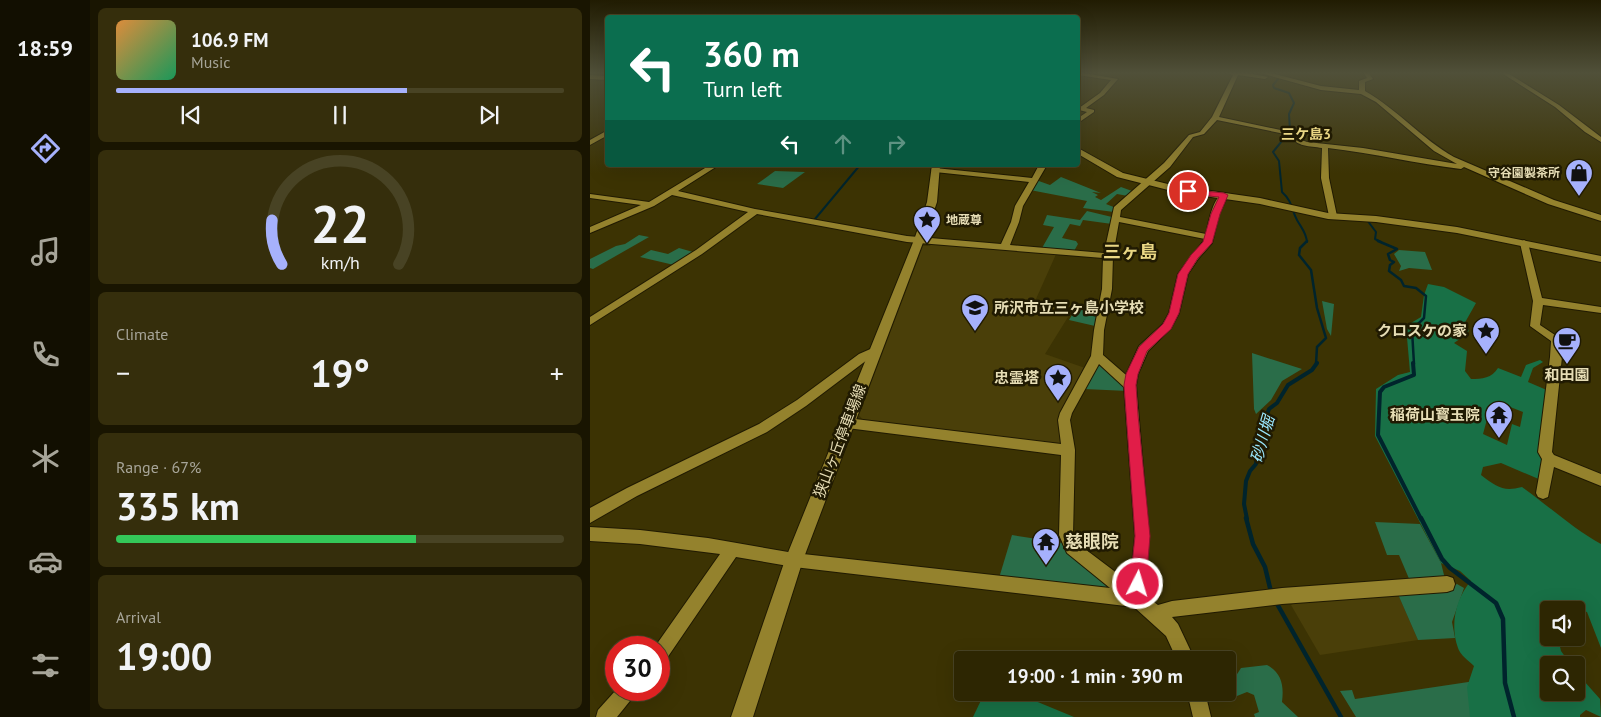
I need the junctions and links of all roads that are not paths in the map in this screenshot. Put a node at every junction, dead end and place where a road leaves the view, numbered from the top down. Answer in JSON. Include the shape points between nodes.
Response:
{"nodes":[{"id":1,"x":1086,"y":105,"type":"edge"},
{"id":2,"x":1221,"y":105,"type":"edge"},
{"id":3,"x":1383,"y":105,"type":"edge"},
{"id":4,"x":1556,"y":105,"type":"edge"},
{"id":5,"x":1215,"y":118,"type":"junction"},
{"id":6,"x":1080,"y":120,"type":"edge"},
{"id":7,"x":605,"y":134,"type":"edge"},
{"id":8,"x":1601,"y":140,"type":"edge"},
{"id":9,"x":590,"y":143,"type":"edge"},
{"id":10,"x":1325,"y":146,"type":"junction"},
{"id":11,"x":1080,"y":152,"type":"edge"},
{"id":12,"x":712,"y":167,"type":"edge"},
{"id":13,"x":936,"y":167,"type":"edge"},
{"id":14,"x":1043,"y":167,"type":"edge"},
{"id":15,"x":1468,"y":168,"type":"junction"},
{"id":16,"x":1034,"y":180,"type":"junction"},
{"id":17,"x":1145,"y":182,"type":"junction"},
{"id":18,"x":671,"y":192,"type":"junction"},
{"id":19,"x":1224,"y":195,"type":"junction"},
{"id":20,"x":590,"y":196,"type":"edge"},
{"id":21,"x":651,"y":204,"type":"junction"},
{"id":22,"x":755,"y":210,"type":"junction"},
{"id":23,"x":1333,"y":216,"type":"junction"},
{"id":24,"x":1601,"y":218,"type":"edge"},
{"id":25,"x":1116,"y":219,"type":"junction"},
{"id":26,"x":590,"y":230,"type":"edge"},
{"id":27,"x":1209,"y":236,"type":"junction"},
{"id":28,"x":919,"y":240,"type":"junction"},
{"id":29,"x":1524,"y":243,"type":"junction"},
{"id":30,"x":1005,"y":246,"type":"junction"},
{"id":31,"x":1108,"y":256,"type":"junction"},
{"id":32,"x":1601,"y":259,"type":"edge"},
{"id":33,"x":1538,"y":301,"type":"junction"},
{"id":34,"x":1601,"y":310,"type":"edge"},
{"id":35,"x":590,"y":322,"type":"edge"},
{"id":36,"x":875,"y":351,"type":"junction"},
{"id":37,"x":1097,"y":356,"type":"junction"},
{"id":38,"x":1130,"y":385,"type":"junction"},
{"id":39,"x":847,"y":423,"type":"junction"},
{"id":40,"x":1068,"y":450,"type":"junction"},
{"id":41,"x":1549,"y":459,"type":"junction"},
{"id":42,"x":1601,"y":480,"type":"edge"},
{"id":43,"x":1543,"y":493,"type":"dead end"},
{"id":44,"x":590,"y":516,"type":"edge"},
{"id":45,"x":590,"y":534,"type":"edge"},
{"id":46,"x":733,"y":549,"type":"junction"},
{"id":47,"x":794,"y":560,"type":"junction"},
{"id":48,"x":1447,"y":584,"type":"dead end"},
{"id":49,"x":1136,"y":600,"type":"junction"},
{"id":50,"x":1156,"y":614,"type":"junction"},
{"id":51,"x":670,"y":639,"type":"edge"},
{"id":52,"x":1182,"y":651,"type":"edge"},
{"id":53,"x":618,"y":701,"type":"edge"},
{"id":54,"x":1198,"y":701,"type":"edge"},
{"id":55,"x":604,"y":717,"type":"edge"},
{"id":56,"x":742,"y":717,"type":"edge"},
{"id":57,"x":1202,"y":717,"type":"edge"}],
"edges":[{"from":1,"to":6,"type":"street","via":[[1081,109],[1092,112]]},
{"from":2,"to":5,"type":"street"},
{"from":3,"to":15,"type":"street","via":[[1436,150]]},
{"from":4,"to":8,"type":"street"},
{"from":5,"to":10,"type":"street","via":[[1293,134],[1300,142]]},
{"from":5,"to":17,"type":"street","via":[[1202,133],[1191,136],[1167,165]]},
{"from":7,"to":9,"type":"street"},
{"from":10,"to":15,"type":"street"},
{"from":10,"to":23,"type":"street","via":[[1325,178]]},
{"from":11,"to":17,"type":"street","via":[[1120,175]]},
{"from":12,"to":18,"type":"street"},
{"from":13,"to":16,"type":"street"},
{"from":13,"to":28,"type":"street","name":"狭山ヶ丘停車場線","via":[[932,202]]},
{"from":14,"to":16,"type":"street"},
{"from":15,"to":24,"type":"street","via":[[1551,202]]},
{"from":16,"to":30,"type":"street","via":[[1019,206]]},
{"from":17,"to":19,"type":"street"},
{"from":17,"to":25,"type":"street","via":[[1120,204]]},
{"from":18,"to":21,"type":"street"},
{"from":18,"to":22,"type":"street"},
{"from":19,"to":23,"type":"street"},
{"from":19,"to":27,"type":"street"},
{"from":20,"to":21,"type":"street"},
{"from":21,"to":26,"type":"street"},
{"from":22,"to":28,"type":"street"},
{"from":22,"to":35,"type":"street","via":[[699,252]]},
{"from":23,"to":29,"type":"street","via":[[1396,221]]},
{"from":25,"to":27,"type":"street"},
{"from":25,"to":31,"type":"street"},
{"from":27,"to":38,"type":"street","via":[[1208,243],[1183,274],[1174,313],[1167,326],[1143,349]]},
{"from":28,"to":30,"type":"street"},
{"from":28,"to":36,"type":"street","name":"狭山ヶ丘停車場線"},
{"from":29,"to":32,"type":"street"},
{"from":29,"to":33,"type":"street"},
{"from":30,"to":31,"type":"street"},
{"from":31,"to":37,"type":"street","via":[[1107,289]]},
{"from":33,"to":34,"type":"street"},
{"from":33,"to":41,"type":"street","via":[[1535,326],[1556,339],[1545,452]]},
{"from":36,"to":39,"type":"street","name":"狭山ヶ丘停車場線"},
{"from":36,"to":44,"type":"street","via":[[765,427],[617,499]]},
{"from":37,"to":38,"type":"street"},
{"from":37,"to":40,"type":"street","via":[[1066,413]]},
{"from":38,"to":49,"type":"street","via":[[1142,536]]},
{"from":39,"to":40,"type":"street"},
{"from":39,"to":47,"type":"street","name":"狭山ヶ丘停車場線"},
{"from":40,"to":49,"type":"street","via":[[1065,528],[1068,541],[1079,554]]},
{"from":41,"to":42,"type":"street"},
{"from":41,"to":43,"type":"street"},
{"from":45,"to":46,"type":"street"},
{"from":46,"to":47,"type":"street"},
{"from":46,"to":51,"type":"street"},
{"from":47,"to":49,"type":"street"},
{"from":47,"to":56,"type":"street","name":"狭山ヶ丘停車場線"},
{"from":48,"to":50,"type":"street","via":[[1274,597],[1172,609]]},
{"from":49,"to":50,"type":"street"},
{"from":50,"to":52,"type":"street","via":[[1172,630]]},
{"from":53,"to":55,"type":"street"},
{"from":54,"to":57,"type":"street"}]}
